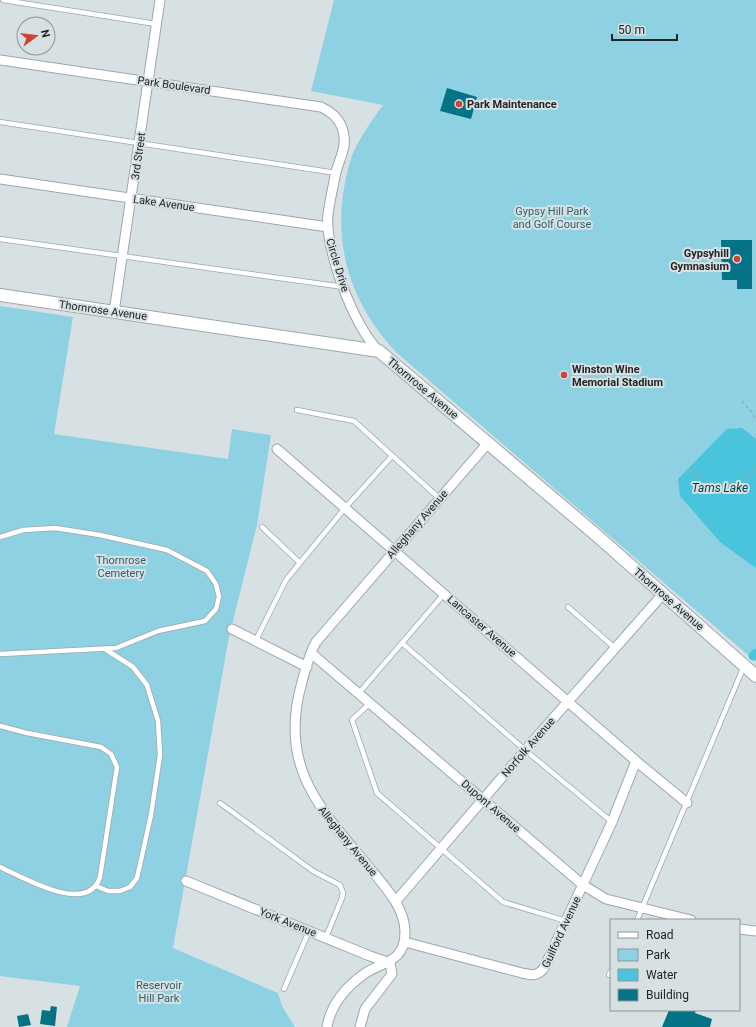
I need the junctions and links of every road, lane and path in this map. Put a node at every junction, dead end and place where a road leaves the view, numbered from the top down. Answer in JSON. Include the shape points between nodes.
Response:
{"nodes":[{"id":1,"x":2,"y":0,"type":"edge"},
{"id":2,"x":160,"y":0,"type":"edge"},
{"id":3,"x":156,"y":24,"type":"junction"},
{"id":4,"x":0,"y":60,"type":"edge"},
{"id":5,"x":148,"y":82,"type":"junction"},
{"id":6,"x":0,"y":122,"type":"edge"},
{"id":7,"x":341,"y":125,"type":"joint"},
{"id":8,"x":140,"y":144,"type":"junction"},
{"id":9,"x":336,"y":173,"type":"junction"},
{"id":10,"x":0,"y":179,"type":"edge"},
{"id":11,"x":132,"y":198,"type":"junction"},
{"id":12,"x":328,"y":227,"type":"junction"},
{"id":13,"x":0,"y":239,"type":"edge"},
{"id":14,"x":122,"y":257,"type":"junction"},
{"id":15,"x":344,"y":286,"type":"junction"},
{"id":16,"x":0,"y":295,"type":"edge"},
{"id":17,"x":114,"y":312,"type":"junction"},
{"id":18,"x":379,"y":351,"type":"junction"},
{"id":19,"x":742,"y":401,"type":"dead end"},
{"id":20,"x":297,"y":410,"type":"dead end"},
{"id":21,"x":756,"y":421,"type":"edge"},
{"id":22,"x":488,"y":443,"type":"junction"},
{"id":23,"x":277,"y":449,"type":"dead end"},
{"id":24,"x":392,"y":456,"type":"junction"},
{"id":25,"x":756,"y":466,"type":"edge"},
{"id":26,"x":688,"y":469,"type":"dead end"},
{"id":27,"x":439,"y":498,"type":"junction"},
{"id":28,"x":345,"y":508,"type":"junction"},
{"id":29,"x":262,"y":527,"type":"dead end"},
{"id":30,"x":0,"y":537,"type":"edge"},
{"id":31,"x":394,"y":551,"type":"junction"},
{"id":32,"x":300,"y":563,"type":"junction"},
{"id":33,"x":444,"y":594,"type":"junction"},
{"id":34,"x":663,"y":594,"type":"junction"},
{"id":35,"x":568,"y":607,"type":"dead end"},
{"id":36,"x":232,"y":629,"type":"dead end"},
{"id":37,"x":256,"y":640,"type":"junction"},
{"id":38,"x":402,"y":643,"type":"junction"},
{"id":39,"x":615,"y":648,"type":"junction"},
{"id":40,"x":105,"y":649,"type":"junction"},
{"id":41,"x":311,"y":653,"type":"junction"},
{"id":42,"x":0,"y":654,"type":"edge"},
{"id":43,"x":744,"y":664,"type":"junction"},
{"id":44,"x":307,"y":667,"type":"junction"},
{"id":45,"x":756,"y":676,"type":"edge"},
{"id":46,"x":359,"y":693,"type":"junction"},
{"id":47,"x":569,"y":701,"type":"junction"},
{"id":48,"x":370,"y":702,"type":"junction"},
{"id":49,"x":0,"y":726,"type":"edge"},
{"id":50,"x":525,"y":750,"type":"junction"},
{"id":51,"x":636,"y":761,"type":"junction"},
{"id":52,"x":483,"y":799,"type":"junction"},
{"id":53,"x":220,"y":803,"type":"dead end"},
{"id":54,"x":687,"y":803,"type":"junction"},
{"id":55,"x":612,"y":822,"type":"junction"},
{"id":56,"x":441,"y":848,"type":"junction"},
{"id":57,"x":0,"y":867,"type":"edge"},
{"id":58,"x":186,"y":881,"type":"dead end"},
{"id":59,"x":583,"y":885,"type":"junction"},
{"id":60,"x":96,"y":886,"type":"junction"},
{"id":61,"x":396,"y":901,"type":"junction"},
{"id":62,"x":643,"y":908,"type":"junction"},
{"id":63,"x":638,"y":919,"type":"edge"},
{"id":64,"x":687,"y":919,"type":"edge"},
{"id":65,"x":566,"y":921,"type":"junction"},
{"id":66,"x":740,"y":929,"type":"edge"},
{"id":67,"x":308,"y":931,"type":"junction"},
{"id":68,"x":756,"y":931,"type":"edge"},
{"id":69,"x":326,"y":937,"type":"junction"},
{"id":70,"x":405,"y":942,"type":"junction"},
{"id":71,"x":390,"y":963,"type":"junction"},
{"id":72,"x":284,"y":989,"type":"dead end"},
{"id":73,"x":327,"y":1027,"type":"edge"},
{"id":74,"x":360,"y":1027,"type":"edge"}],
"edges":[{"from":1,"to":3,"type":"lane"},
{"from":2,"to":3,"type":"street","name":"3rd Street"},
{"from":3,"to":5,"type":"street","name":"3rd Street"},
{"from":4,"to":5,"type":"street","name":"Park Boulevard"},
{"from":5,"to":7,"type":"street","name":"Park Boulevard","via":[[321,107],[333,114]]},
{"from":5,"to":8,"type":"street","name":"3rd Street"},
{"from":6,"to":8,"type":"lane"},
{"from":7,"to":9,"type":"street","name":"Circle Drive","via":[[345,143]]},
{"from":8,"to":9,"type":"lane"},
{"from":8,"to":11,"type":"street","name":"3rd Street"},
{"from":9,"to":12,"type":"street","name":"Circle Drive"},
{"from":10,"to":11,"type":"street","name":"Lake Avenue"},
{"from":11,"to":12,"type":"street","name":"Lake Avenue"},
{"from":11,"to":14,"type":"street","name":"3rd Street"},
{"from":12,"to":15,"type":"street","name":"Circle Drive","via":[[330,244]]},
{"from":13,"to":14,"type":"lane"},
{"from":14,"to":15,"type":"lane"},
{"from":14,"to":17,"type":"street","name":"3rd Street"},
{"from":15,"to":18,"type":"street","name":"Circle Drive","via":[[362,330]]},
{"from":16,"to":17,"type":"street","name":"Thornrose Avenue"},
{"from":17,"to":18,"type":"street","name":"Thornrose Avenue"},
{"from":18,"to":22,"type":"street","name":"Thornrose Avenue"},
{"from":19,"to":21,"type":"path"},
{"from":20,"to":24,"type":"lane","via":[[354,421]]},
{"from":22,"to":27,"type":"street","name":"Alleghany Avenue"},
{"from":22,"to":34,"type":"street","name":"Thornrose Avenue"},
{"from":23,"to":28,"type":"street","name":"Lancaster Avenue"},
{"from":24,"to":27,"type":"lane"},
{"from":24,"to":28,"type":"lane"},
{"from":25,"to":26,"type":"path","via":[[745,480],[733,485],[714,483],[694,475]]},
{"from":27,"to":31,"type":"street","name":"Alleghany Avenue"},
{"from":28,"to":31,"type":"street","name":"Lancaster Avenue"},
{"from":28,"to":32,"type":"lane"},
{"from":29,"to":32,"type":"lane"},
{"from":30,"to":40,"type":"lane","via":[[23,530],[42,528],[100,535],[167,550],[203,568],[214,578],[218,589],[218,601],[213,614],[206,621],[161,630],[122,646]]},
{"from":31,"to":33,"type":"street","name":"Lancaster Avenue"},
{"from":31,"to":41,"type":"street","name":"Alleghany Avenue","via":[[330,624]]},
{"from":32,"to":37,"type":"lane","via":[[286,580]]},
{"from":33,"to":38,"type":"lane"},
{"from":33,"to":47,"type":"street","name":"Lancaster Avenue"},
{"from":34,"to":39,"type":"street","name":"Norfolk Avenue"},
{"from":34,"to":43,"type":"street","name":"Thornrose Avenue"},
{"from":35,"to":39,"type":"lane"},
{"from":36,"to":37,"type":"street"},
{"from":37,"to":44,"type":"street"},
{"from":38,"to":46,"type":"lane"},
{"from":38,"to":50,"type":"lane"},
{"from":39,"to":47,"type":"street","name":"Norfolk Avenue"},
{"from":40,"to":42,"type":"lane"},
{"from":40,"to":60,"type":"lane","via":[[133,667],[144,680],[156,710],[161,748],[151,815],[137,878],[130,887],[120,892]]},
{"from":41,"to":44,"type":"street","name":"Alleghany Avenue"},
{"from":41,"to":46,"type":"street","name":"Dupont Avenue"},
{"from":43,"to":45,"type":"street","name":"Thornrose Avenue"},
{"from":43,"to":54,"type":"lane"},
{"from":44,"to":61,"type":"street","name":"Alleghany Avenue","via":[[299,694],[295,722],[297,746],[305,777],[317,803]]},
{"from":46,"to":48,"type":"street","name":"Dupont Avenue"},
{"from":47,"to":50,"type":"street","name":"Norfolk Avenue"},
{"from":47,"to":51,"type":"street","name":"Lancaster Avenue"},
{"from":48,"to":52,"type":"street","name":"Dupont Avenue"},
{"from":48,"to":56,"type":"lane","via":[[352,720],[377,793]]},
{"from":49,"to":60,"type":"lane","via":[[101,747],[113,756],[116,772],[100,878]]},
{"from":50,"to":52,"type":"street","name":"Norfolk Avenue"},
{"from":50,"to":55,"type":"lane"},
{"from":51,"to":54,"type":"street","name":"Lancaster Avenue"},
{"from":51,"to":55,"type":"street","name":"Guilford Avenue"},
{"from":52,"to":56,"type":"street","name":"Norfolk Avenue"},
{"from":52,"to":59,"type":"street","name":"Dupont Avenue"},
{"from":53,"to":69,"type":"lane","via":[[307,867],[340,884],[342,898]]},
{"from":54,"to":62,"type":"lane"},
{"from":55,"to":59,"type":"street","name":"Guilford Avenue"},
{"from":56,"to":61,"type":"street","name":"Norfolk Avenue"},
{"from":56,"to":65,"type":"lane","via":[[503,902]]},
{"from":57,"to":60,"type":"lane","via":[[66,894],[83,893]]},
{"from":58,"to":67,"type":"street","name":"York Avenue"},
{"from":59,"to":62,"type":"street","name":"Dupont Avenue","via":[[606,899]]},
{"from":59,"to":65,"type":"street","name":"Guilford Avenue"},
{"from":61,"to":70,"type":"street","name":"Alleghany Avenue","via":[[404,922]]},
{"from":62,"to":63,"type":"lane"},
{"from":62,"to":64,"type":"street","name":"Dupont Avenue"},
{"from":65,"to":70,"type":"street","name":"Guilford Avenue","via":[[544,968],[536,976]]},
{"from":66,"to":68,"type":"street"},
{"from":67,"to":69,"type":"street","name":"York Avenue"},
{"from":67,"to":72,"type":"lane"},
{"from":69,"to":71,"type":"street","name":"York Avenue"},
{"from":70,"to":71,"type":"street"},
{"from":71,"to":73,"type":"street","via":[[365,974],[344,992],[335,1005]]},
{"from":71,"to":74,"type":"street","via":[[392,974],[365,1009]]}]}
